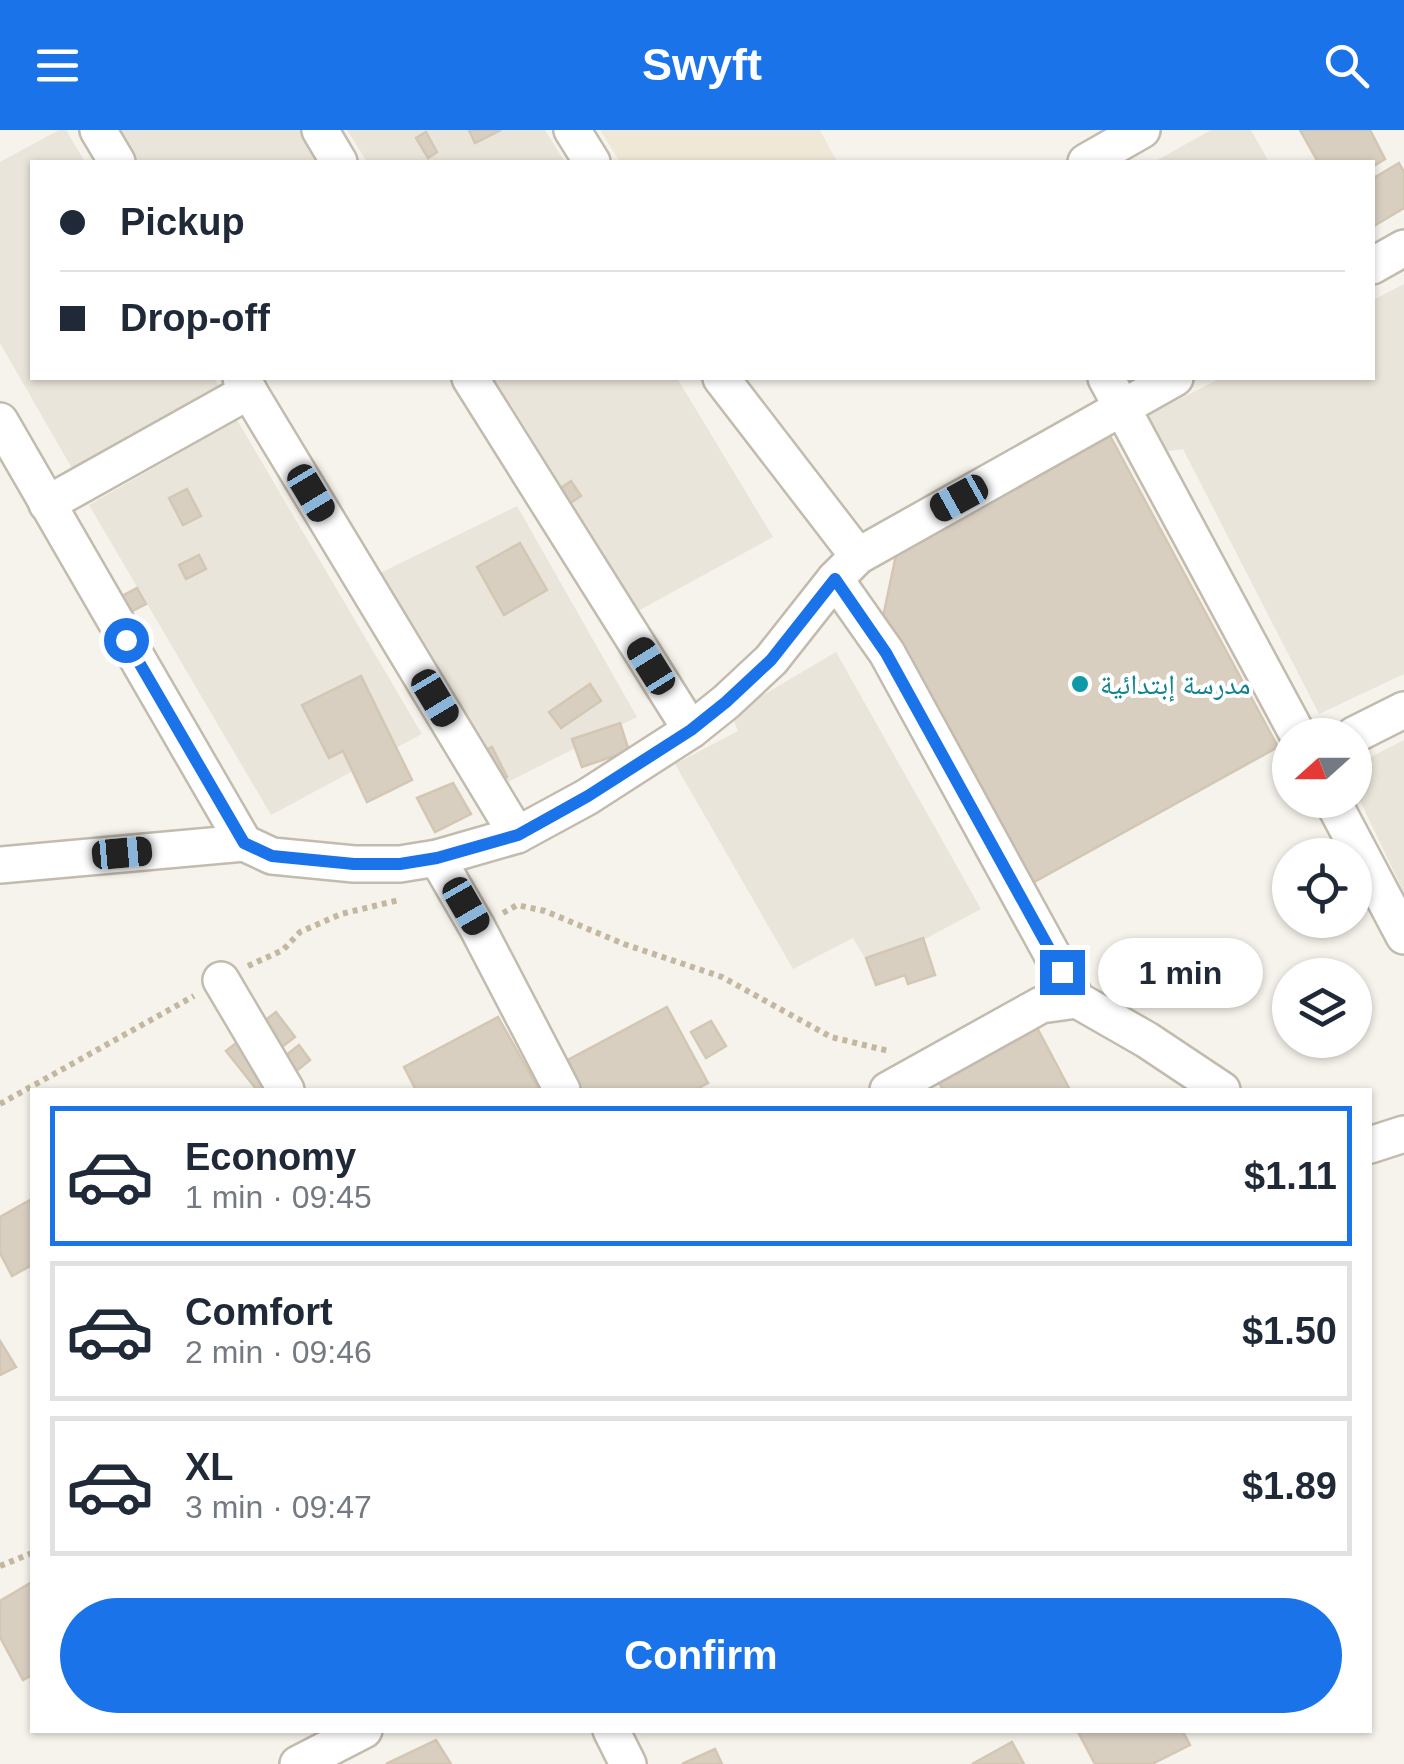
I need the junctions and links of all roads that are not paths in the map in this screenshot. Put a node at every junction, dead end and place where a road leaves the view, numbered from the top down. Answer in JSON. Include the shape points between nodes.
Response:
{"nodes":[{"id":1,"x":98,"y":130,"type":"edge"},
{"id":2,"x":320,"y":130,"type":"edge"},
{"id":3,"x":572,"y":130,"type":"edge"},
{"id":4,"x":1142,"y":130,"type":"edge"},
{"id":5,"x":115,"y":160,"type":"edge"},
{"id":6,"x":338,"y":160,"type":"edge"},
{"id":7,"x":591,"y":160,"type":"edge"},
{"id":8,"x":1090,"y":160,"type":"edge"},
{"id":9,"x":1404,"y":248,"type":"edge"},
{"id":10,"x":1375,"y":264,"type":"edge"},
{"id":11,"x":471,"y":380,"type":"edge"},
{"id":12,"x":722,"y":380,"type":"edge"},
{"id":13,"x":1166,"y":380,"type":"edge"},
{"id":14,"x":245,"y":384,"type":"edge"},
{"id":15,"x":1114,"y":392,"type":"edge"},
{"id":16,"x":0,"y":421,"type":"edge"},
{"id":17,"x":48,"y":504,"type":"junction"},
{"id":18,"x":847,"y":567,"type":"junction"},
{"id":19,"x":1404,"y":710,"type":"edge"},
{"id":20,"x":1289,"y":718,"type":"edge"},
{"id":21,"x":1372,"y":726,"type":"edge"},
{"id":22,"x":691,"y":730,"type":"junction"},
{"id":23,"x":1342,"y":818,"type":"edge"},
{"id":24,"x":518,"y":835,"type":"junction"},
{"id":25,"x":244,"y":843,"type":"junction"},
{"id":26,"x":437,"y":858,"type":"junction"},
{"id":27,"x":0,"y":866,"type":"edge"},
{"id":28,"x":1404,"y":936,"type":"edge"},
{"id":29,"x":221,"y":980,"type":"dead end"},
{"id":30,"x":1077,"y":1000,"type":"junction"},
{"id":31,"x":285,"y":1088,"type":"edge"},
{"id":32,"x":561,"y":1088,"type":"edge"},
{"id":33,"x":891,"y":1088,"type":"edge"},
{"id":34,"x":1219,"y":1088,"type":"edge"},
{"id":35,"x":1404,"y":1134,"type":"edge"},
{"id":36,"x":1372,"y":1144,"type":"edge"},
{"id":37,"x":358,"y":1733,"type":"edge"},
{"id":38,"x":612,"y":1733,"type":"edge"},
{"id":39,"x":298,"y":1764,"type":"edge"},
{"id":40,"x":628,"y":1764,"type":"edge"}],
"edges":[{"from":1,"to":5,"type":"street"},
{"from":2,"to":6,"type":"street"},
{"from":3,"to":7,"type":"street"},
{"from":4,"to":8,"type":"street"},
{"from":9,"to":10,"type":"street"},
{"from":11,"to":22,"type":"street"},
{"from":12,"to":18,"type":"street"},
{"from":13,"to":15,"type":"street"},
{"from":14,"to":17,"type":"street"},
{"from":14,"to":24,"type":"street"},
{"from":15,"to":18,"type":"street"},
{"from":15,"to":20,"type":"street"},
{"from":16,"to":17,"type":"street"},
{"from":17,"to":25,"type":"street"},
{"from":18,"to":22,"type":"street","via":[[771,660]]},
{"from":18,"to":30,"type":"street","via":[[886,653]]},
{"from":19,"to":21,"type":"street"},
{"from":22,"to":24,"type":"street"},
{"from":23,"to":28,"type":"street"},
{"from":24,"to":26,"type":"street"},
{"from":25,"to":26,"type":"street","via":[[272,856],[354,864]]},
{"from":25,"to":27,"type":"street"},
{"from":26,"to":32,"type":"street"},
{"from":29,"to":31,"type":"street"},
{"from":30,"to":33,"type":"street","via":[[1041,1005]]},
{"from":30,"to":34,"type":"street"},
{"from":35,"to":36,"type":"street"},
{"from":37,"to":39,"type":"street"},
{"from":38,"to":40,"type":"street"}]}
